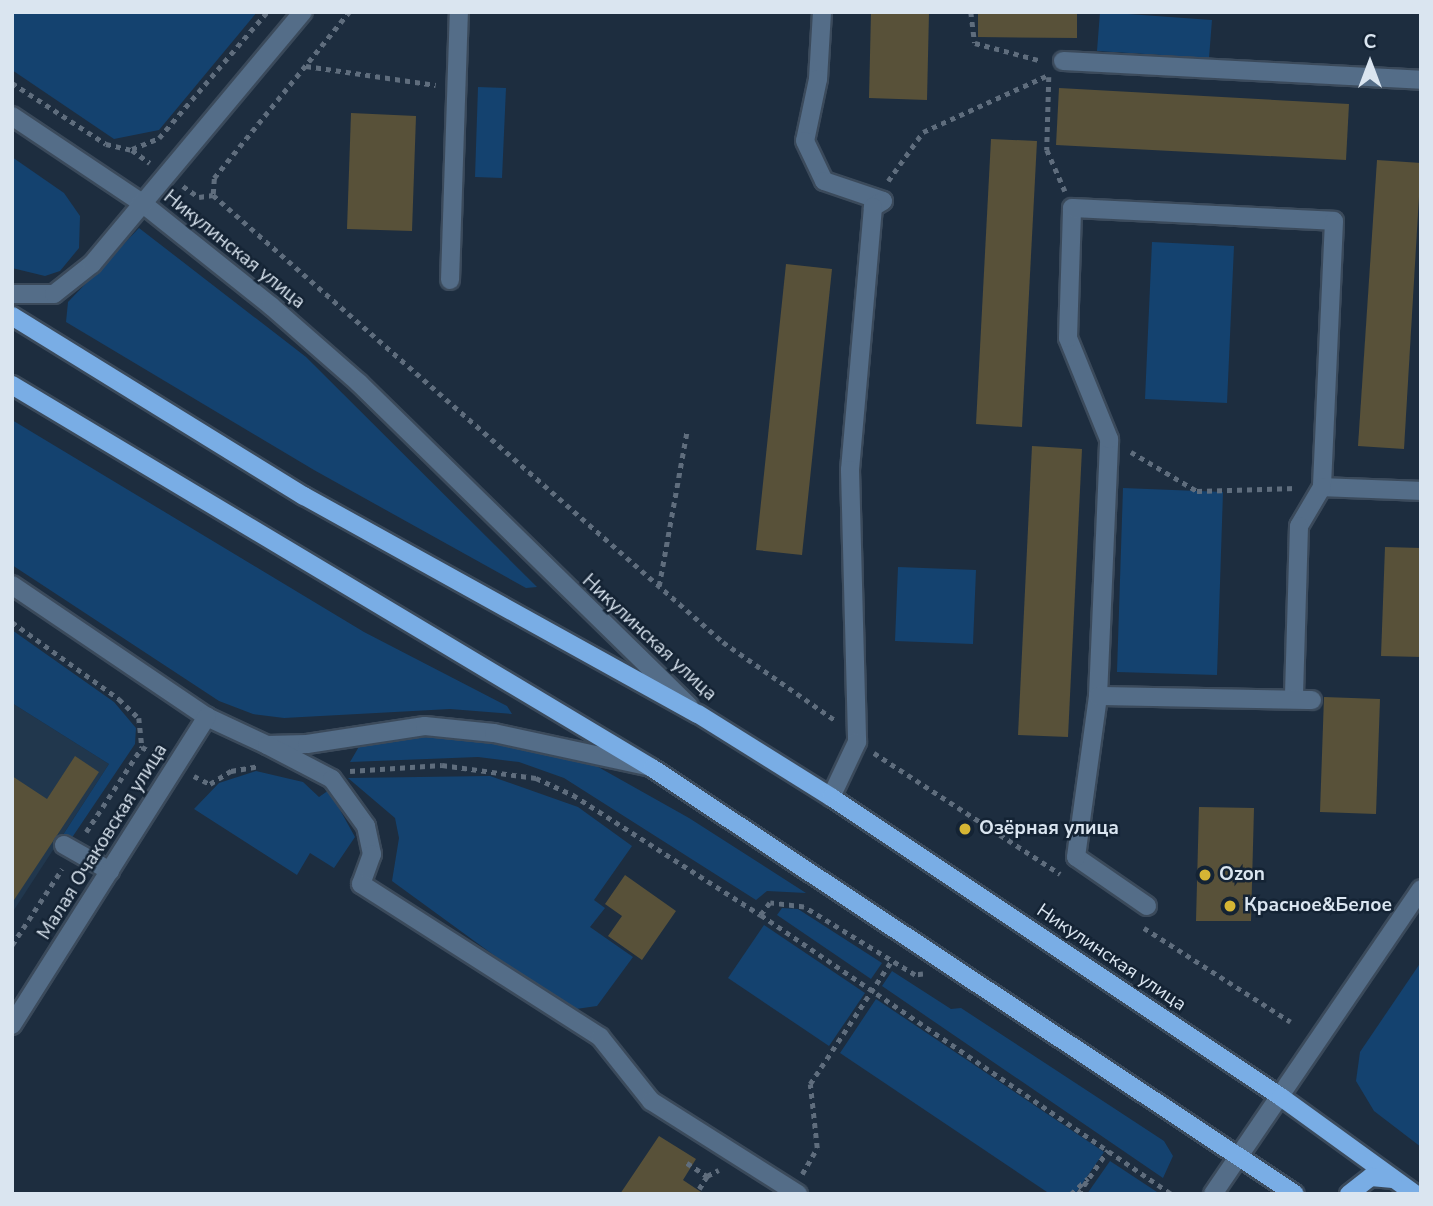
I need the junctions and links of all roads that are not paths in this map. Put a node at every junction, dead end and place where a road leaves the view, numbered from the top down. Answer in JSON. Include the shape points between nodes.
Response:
{"nodes":[{"id":1,"x":303,"y":12,"type":"edge"},
{"id":2,"x":459,"y":12,"type":"edge"},
{"id":3,"x":822,"y":12,"type":"edge"},
{"id":4,"x":1063,"y":61,"type":"dead end"},
{"id":5,"x":1421,"y":80,"type":"edge"},
{"id":6,"x":12,"y":116,"type":"edge"},
{"id":7,"x":142,"y":203,"type":"junction"},
{"id":8,"x":450,"y":280,"type":"dead end"},
{"id":9,"x":12,"y":294,"type":"edge"},
{"id":10,"x":12,"y":316,"type":"edge"},
{"id":11,"x":12,"y":385,"type":"edge"},
{"id":12,"x":1321,"y":487,"type":"junction"},
{"id":13,"x":1421,"y":491,"type":"edge"},
{"id":14,"x":12,"y":585,"type":"edge"},
{"id":15,"x":1098,"y":696,"type":"junction"},
{"id":16,"x":698,"y":714,"type":"junction"},
{"id":17,"x":207,"y":717,"type":"junction"},
{"id":18,"x":267,"y":745,"type":"junction"},
{"id":19,"x":652,"y":768,"type":"junction"},
{"id":20,"x":831,"y":797,"type":"junction"},
{"id":21,"x":69,"y":848,"type":"road end"},
{"id":22,"x":110,"y":871,"type":"junction"},
{"id":23,"x":1421,"y":889,"type":"edge"},
{"id":24,"x":1147,"y":906,"type":"dead end"},
{"id":25,"x":12,"y":1025,"type":"edge"},
{"id":26,"x":1280,"y":1097,"type":"junction"},
{"id":27,"x":1240,"y":1156,"type":"junction"},
{"id":28,"x":1408,"y":1189,"type":"edge"},
{"id":29,"x":796,"y":1192,"type":"edge"},
{"id":30,"x":1213,"y":1194,"type":"edge"},
{"id":31,"x":1295,"y":1194,"type":"edge"},
{"id":32,"x":1349,"y":1194,"type":"edge"}],
"edges":[{"from":1,"to":7,"type":"street"},
{"from":2,"to":8,"type":"street"},
{"from":3,"to":20,"type":"street","via":[[818,79],[804,141],[824,181],[883,201],[873,207],[850,470],[857,742]]},
{"from":4,"to":5,"type":"street"},
{"from":6,"to":7,"type":"street","name":"Никулинская улица"},
{"from":7,"to":9,"type":"street","via":[[70,284],[54,294]]},
{"from":7,"to":16,"type":"street","name":"Никулинская улица","via":[[359,383]]},
{"from":10,"to":16,"type":"main road","via":[[304,496]]},
{"from":11,"to":19,"type":"main road"},
{"from":12,"to":13,"type":"street"},
{"from":12,"to":15,"type":"street","via":[[1298,526],[1303,700]]},
{"from":12,"to":15,"type":"street","via":[[1334,221],[1072,208],[1068,338],[1109,439]]},
{"from":14,"to":17,"type":"street"},
{"from":15,"to":24,"type":"street","via":[[1076,857]]},
{"from":16,"to":20,"type":"main road","name":"Никулинская улица"},
{"from":17,"to":18,"type":"street"},
{"from":17,"to":22,"type":"street","name":"Малая Очаковская улица"},
{"from":18,"to":19,"type":"street","via":[[307,744],[425,726],[494,733]]},
{"from":18,"to":29,"type":"street","via":[[332,779],[366,826],[372,854],[361,884],[600,1037],[651,1101]]},
{"from":19,"to":27,"type":"main road"},
{"from":20,"to":26,"type":"main road","name":"Никулинская улица"},
{"from":21,"to":22,"type":"street"},
{"from":22,"to":25,"type":"street","name":"Малая Очаковская улица"},
{"from":23,"to":26,"type":"street"},
{"from":26,"to":27,"type":"street"},
{"from":26,"to":28,"type":"main road","name":"Никулинская улица"},
{"from":27,"to":30,"type":"street"},
{"from":27,"to":31,"type":"main road"},
{"from":28,"to":32,"type":"main road","via":[[1371,1177]]}]}
